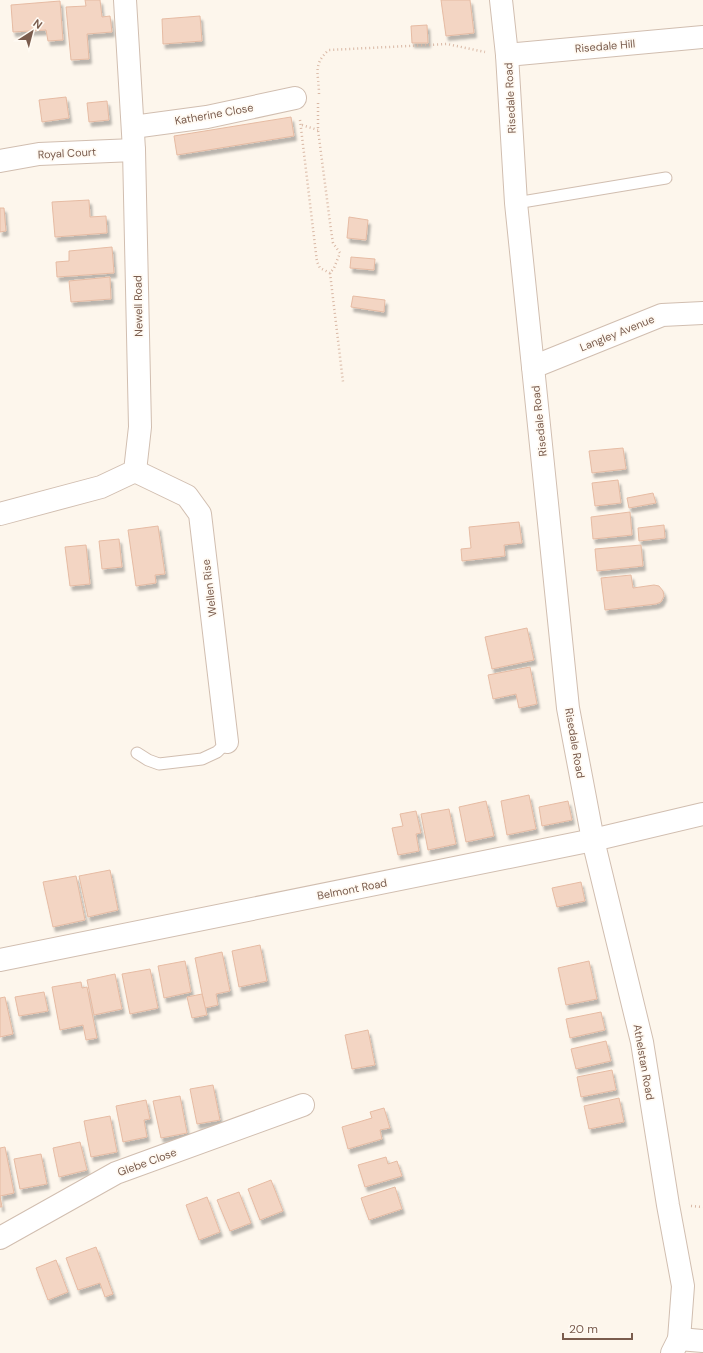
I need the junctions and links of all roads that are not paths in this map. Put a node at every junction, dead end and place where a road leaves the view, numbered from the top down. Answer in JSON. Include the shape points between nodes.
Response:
{"nodes":[{"id":1,"x":125,"y":0,"type":"edge"},
{"id":2,"x":501,"y":0,"type":"edge"},
{"id":3,"x":703,"y":37,"type":"edge"},
{"id":4,"x":507,"y":55,"type":"junction"},
{"id":5,"x":295,"y":98,"type":"road end"},
{"id":6,"x":133,"y":127,"type":"junction"},
{"id":7,"x":134,"y":150,"type":"junction"},
{"id":8,"x":0,"y":161,"type":"edge"},
{"id":9,"x":666,"y":178,"type":"dead end"},
{"id":10,"x":516,"y":203,"type":"junction"},
{"id":11,"x":703,"y":314,"type":"edge"},
{"id":12,"x":533,"y":367,"type":"junction"},
{"id":13,"x":135,"y":471,"type":"junction"},
{"id":14,"x":0,"y":514,"type":"edge"},
{"id":15,"x":227,"y":742,"type":"joint"},
{"id":16,"x":137,"y":753,"type":"dead end"},
{"id":17,"x":703,"y":814,"type":"edge"},
{"id":18,"x":593,"y":840,"type":"junction"},
{"id":19,"x":0,"y":960,"type":"edge"},
{"id":20,"x":303,"y":1105,"type":"dead end"},
{"id":21,"x":0,"y":1238,"type":"edge"},
{"id":22,"x":703,"y":1341,"type":"edge"},
{"id":23,"x":675,"y":1346,"type":"edge"}],
"edges":[{"from":1,"to":6,"type":"street","name":"Newell Road"},
{"from":2,"to":4,"type":"street","name":"Risedale Road"},
{"from":3,"to":4,"type":"street","name":"Risedale Hill"},
{"from":4,"to":10,"type":"street","name":"Risedale Road"},
{"from":5,"to":6,"type":"street","name":"Katherine Close","via":[[208,117]]},
{"from":6,"to":7,"type":"street","name":"Newell Road"},
{"from":7,"to":8,"type":"street","name":"Royal Court","via":[[39,154]]},
{"from":7,"to":13,"type":"street","name":"Newell Road","via":[[140,427]]},
{"from":9,"to":10,"type":"lane"},
{"from":10,"to":12,"type":"street","name":"Risedale Road"},
{"from":11,"to":12,"type":"street","name":"Langley Avenue","via":[[662,315]]},
{"from":12,"to":18,"type":"street","name":"Risedale Road","via":[[568,708]]},
{"from":13,"to":14,"type":"street","via":[[101,487]]},
{"from":13,"to":15,"type":"street","name":"Wellen Rise","via":[[187,496],[200,514]]},
{"from":15,"to":16,"type":"lane","via":[[217,752],[202,759],[159,764]]},
{"from":17,"to":18,"type":"street","name":"Belmont Road"},
{"from":18,"to":19,"type":"street","name":"Belmont Road"},
{"from":18,"to":23,"type":"street","name":"Athelstan Road","via":[[642,1042],[683,1286]]},
{"from":20,"to":21,"type":"street","name":"Glebe Close","via":[[116,1173]]},
{"from":22,"to":23,"type":"street"}]}
